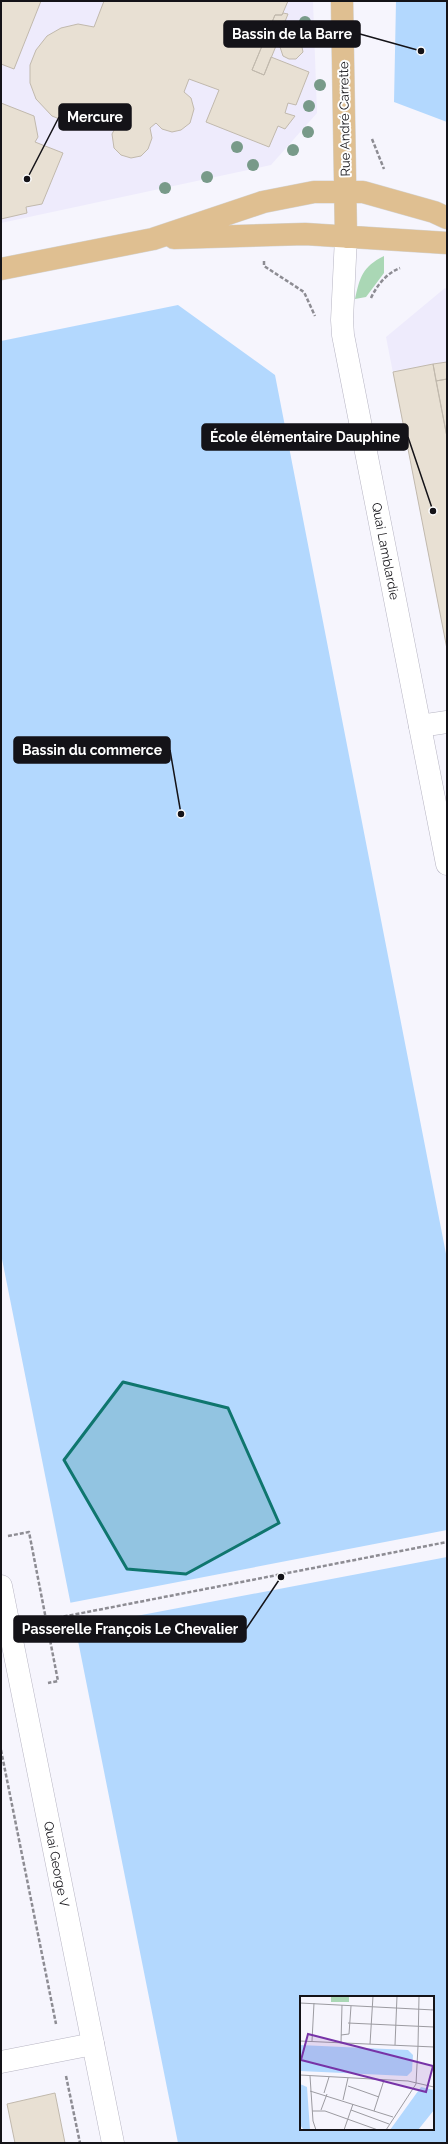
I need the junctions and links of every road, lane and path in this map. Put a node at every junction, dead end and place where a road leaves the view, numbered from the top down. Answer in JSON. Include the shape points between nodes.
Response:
{"nodes":[{"id":1,"x":342,"y":1,"type":"edge"},
{"id":2,"x":345,"y":191,"type":"junction"},
{"id":3,"x":447,"y":218,"type":"edge"},
{"id":4,"x":346,"y":237,"type":"junction"},
{"id":5,"x":153,"y":239,"type":"junction"},
{"id":6,"x":447,"y":242,"type":"edge"},
{"id":7,"x":264,"y":266,"type":"dead end"},
{"id":8,"x":403,"y":267,"type":"dead end"},
{"id":9,"x":1,"y":269,"type":"edge"},
{"id":10,"x":370,"y":300,"type":"dead end"},
{"id":11,"x":316,"y":319,"type":"dead end"},
{"id":12,"x":447,"y":722,"type":"edge"},
{"id":13,"x":420,"y":726,"type":"junction"},
{"id":14,"x":447,"y":864,"type":"edge"},
{"id":15,"x":8,"y":1536,"type":"dead end"},
{"id":16,"x":447,"y":1542,"type":"edge"},
{"id":17,"x":1,"y":1586,"type":"edge"},
{"id":18,"x":46,"y":1620,"type":"junction"},
{"id":19,"x":46,"y":1683,"type":"dead end"},
{"id":20,"x":1,"y":1750,"type":"edge"},
{"id":21,"x":93,"y":2044,"type":"junction"},
{"id":22,"x":61,"y":2049,"type":"junction"},
{"id":23,"x":1,"y":2062,"type":"edge"},
{"id":24,"x":80,"y":2143,"type":"edge"},
{"id":25,"x":113,"y":2143,"type":"edge"}],
"edges":[{"from":1,"to":2,"type":"main road","name":"Rue André Carrette"},
{"from":2,"to":3,"type":"main road","via":[[362,192]]},
{"from":2,"to":4,"type":"main road","name":"Rue André Carrette"},
{"from":2,"to":5,"type":"main road","via":[[314,192],[263,202]]},
{"from":4,"to":5,"type":"main road","via":[[305,234]]},
{"from":4,"to":6,"type":"main road"},
{"from":4,"to":13,"type":"main road","name":"Quai Lamblardie","via":[[343,335]]},
{"from":5,"to":9,"type":"main road"},
{"from":7,"to":11,"type":"path","via":[[304,292]]},
{"from":8,"to":10,"type":"path","via":[[392,270]]},
{"from":12,"to":13,"type":"main road"},
{"from":13,"to":14,"type":"main road","name":"Quai Lamblardie"},
{"from":15,"to":18,"type":"path","via":[[30,1532]]},
{"from":16,"to":18,"type":"path"},
{"from":17,"to":21,"type":"main road","name":"Quai George V"},
{"from":18,"to":19,"type":"path","via":[[58,1680]]},
{"from":20,"to":22,"type":"path"},
{"from":21,"to":22,"type":"main road"},
{"from":21,"to":25,"type":"main road","name":"Quai George V"},
{"from":22,"to":23,"type":"main road"},
{"from":22,"to":24,"type":"path"}]}
